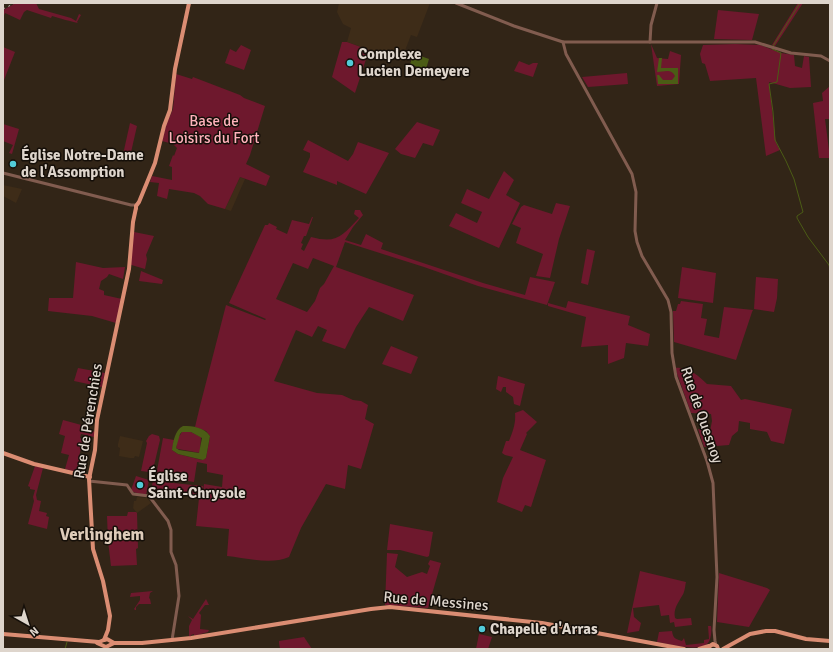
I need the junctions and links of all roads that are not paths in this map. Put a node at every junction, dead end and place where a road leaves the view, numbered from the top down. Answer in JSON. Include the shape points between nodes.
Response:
{"nodes":[{"id":1,"x":189,"y":3,"type":"edge"},
{"id":2,"x":456,"y":3,"type":"edge"},
{"id":3,"x":657,"y":3,"type":"edge"},
{"id":4,"x":565,"y":42,"type":"junction"},
{"id":5,"x":651,"y":42,"type":"junction"},
{"id":6,"x":830,"y":61,"type":"edge"},
{"id":7,"x":3,"y":173,"type":"edge"},
{"id":8,"x":138,"y":207,"type":"junction"},
{"id":9,"x":3,"y":453,"type":"edge"},
{"id":10,"x":89,"y":479,"type":"junction"},
{"id":11,"x":714,"y":630,"type":"junction"},
{"id":12,"x":3,"y":634,"type":"edge"},
{"id":13,"x":172,"y":640,"type":"junction"},
{"id":14,"x":830,"y":641,"type":"edge"},
{"id":15,"x":105,"y":644,"type":"edge"},
{"id":16,"x":730,"y":645,"type":"junction"},
{"id":17,"x":709,"y":647,"type":"edge"},
{"id":18,"x":717,"y":647,"type":"edge"},
{"id":19,"x":684,"y":649,"type":"edge"},
{"id":20,"x":699,"y":649,"type":"edge"},
{"id":21,"x":723,"y":649,"type":"edge"}],
"edges":[{"from":1,"to":8,"type":"main road","name":"Rue de Pérenchies","via":[[177,58],[170,112],[164,124],[155,163]]},
{"from":2,"to":4,"type":"street","via":[[514,26]]},
{"from":3,"to":5,"type":"street"},
{"from":4,"to":5,"type":"street"},
{"from":4,"to":11,"type":"street","name":"Rue de Quesnoy","via":[[564,49],[632,174],[636,192],[636,242],[669,304],[676,377],[708,465],[713,487],[717,577]]},
{"from":5,"to":6,"type":"street","via":[[756,42],[791,53],[820,56]]},
{"from":7,"to":8,"type":"street"},
{"from":8,"to":10,"type":"main road","name":"Rue de Pérenchies","via":[[133,226],[129,269],[97,420],[95,450]]},
{"from":9,"to":10,"type":"main road","via":[[13,458],[83,475]]},
{"from":10,"to":13,"type":"street","via":[[126,484],[134,494],[148,496],[168,520],[179,596]]},
{"from":10,"to":15,"type":"main road","name":"Rue de Pérenchies","via":[[92,547],[103,581],[110,618]]},
{"from":11,"to":17,"type":"street","name":"Rue de Quesnoy"},
{"from":11,"to":18,"type":"street","name":"Rue de Quesnoy"},
{"from":12,"to":15,"type":"main road","name":"Rue de Messines"},
{"from":13,"to":15,"type":"main road","name":"Rue de Messines"},
{"from":13,"to":19,"type":"main road","name":"Rue de Messines","via":[[390,607],[537,622]]},
{"from":14,"to":16,"type":"main road","via":[[766,631],[753,633]]},
{"from":16,"to":18,"type":"main road"},
{"from":16,"to":21,"type":"main road"},
{"from":17,"to":18,"type":"main road","via":[[714,644]]},
{"from":17,"to":20,"type":"main road"}]}
